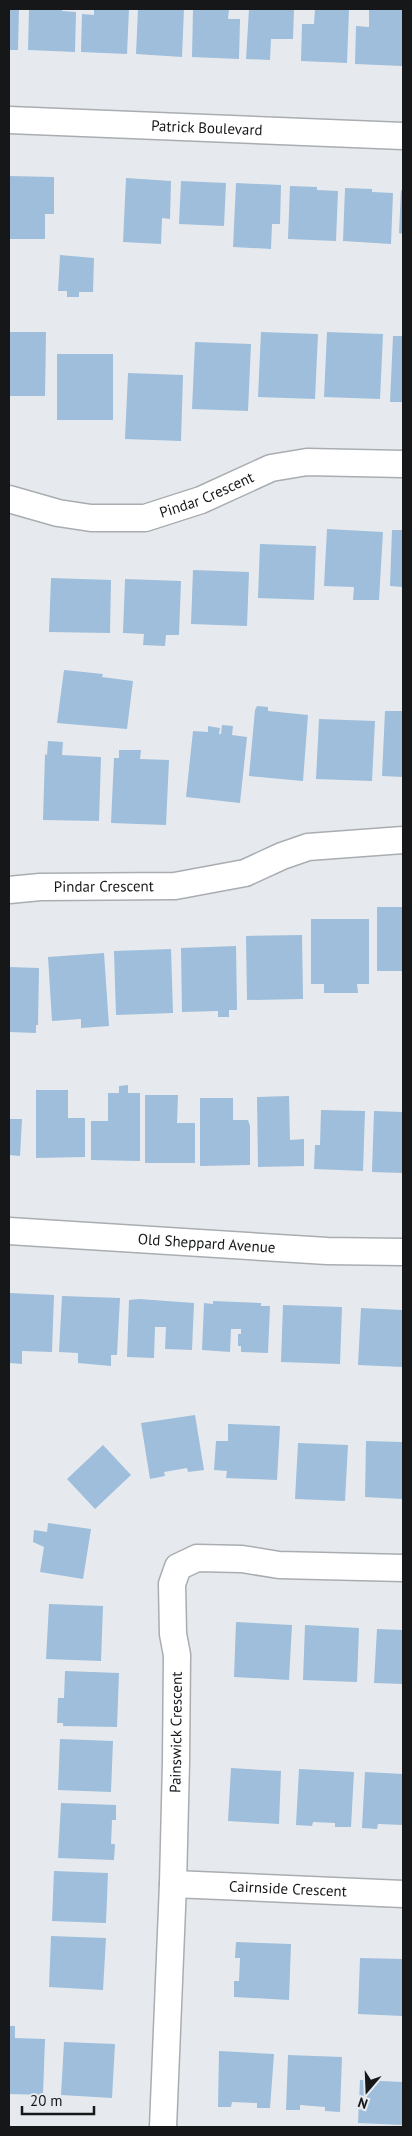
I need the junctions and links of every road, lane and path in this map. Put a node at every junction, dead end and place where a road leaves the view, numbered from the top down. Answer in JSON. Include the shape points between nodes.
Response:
{"nodes":[{"id":1,"x":9,"y":120,"type":"edge"},
{"id":2,"x":403,"y":136,"type":"edge"},
{"id":3,"x":403,"y":464,"type":"edge"},
{"id":4,"x":9,"y":499,"type":"edge"},
{"id":5,"x":403,"y":840,"type":"edge"},
{"id":6,"x":9,"y":890,"type":"edge"},
{"id":7,"x":9,"y":1231,"type":"edge"},
{"id":8,"x":403,"y":1252,"type":"edge"},
{"id":9,"x":403,"y":1568,"type":"edge"},
{"id":10,"x":173,"y":1884,"type":"junction"},
{"id":11,"x":403,"y":1894,"type":"edge"},
{"id":12,"x":163,"y":2127,"type":"edge"}],
"edges":[{"from":1,"to":2,"type":"street","name":"Patrick Boulevard"},
{"from":3,"to":4,"type":"street","name":"Pindar Crescent","via":[[307,462],[270,468],[201,500],[145,518],[91,518],[58,513]]},
{"from":5,"to":6,"type":"street","name":"Pindar Crescent","via":[[308,847],[244,873],[175,886],[40,886]]},
{"from":7,"to":8,"type":"street","name":"Old Sheppard Avenue","via":[[327,1251]]},
{"from":9,"to":10,"type":"street","name":"Painswick Crescent","via":[[279,1565],[242,1559],[197,1558],[178,1566],[172,1584],[173,1634],[177,1654]]},
{"from":10,"to":11,"type":"street","name":"Cairnside Crescent"},
{"from":10,"to":12,"type":"street","name":"Painswick Crescent"}]}
